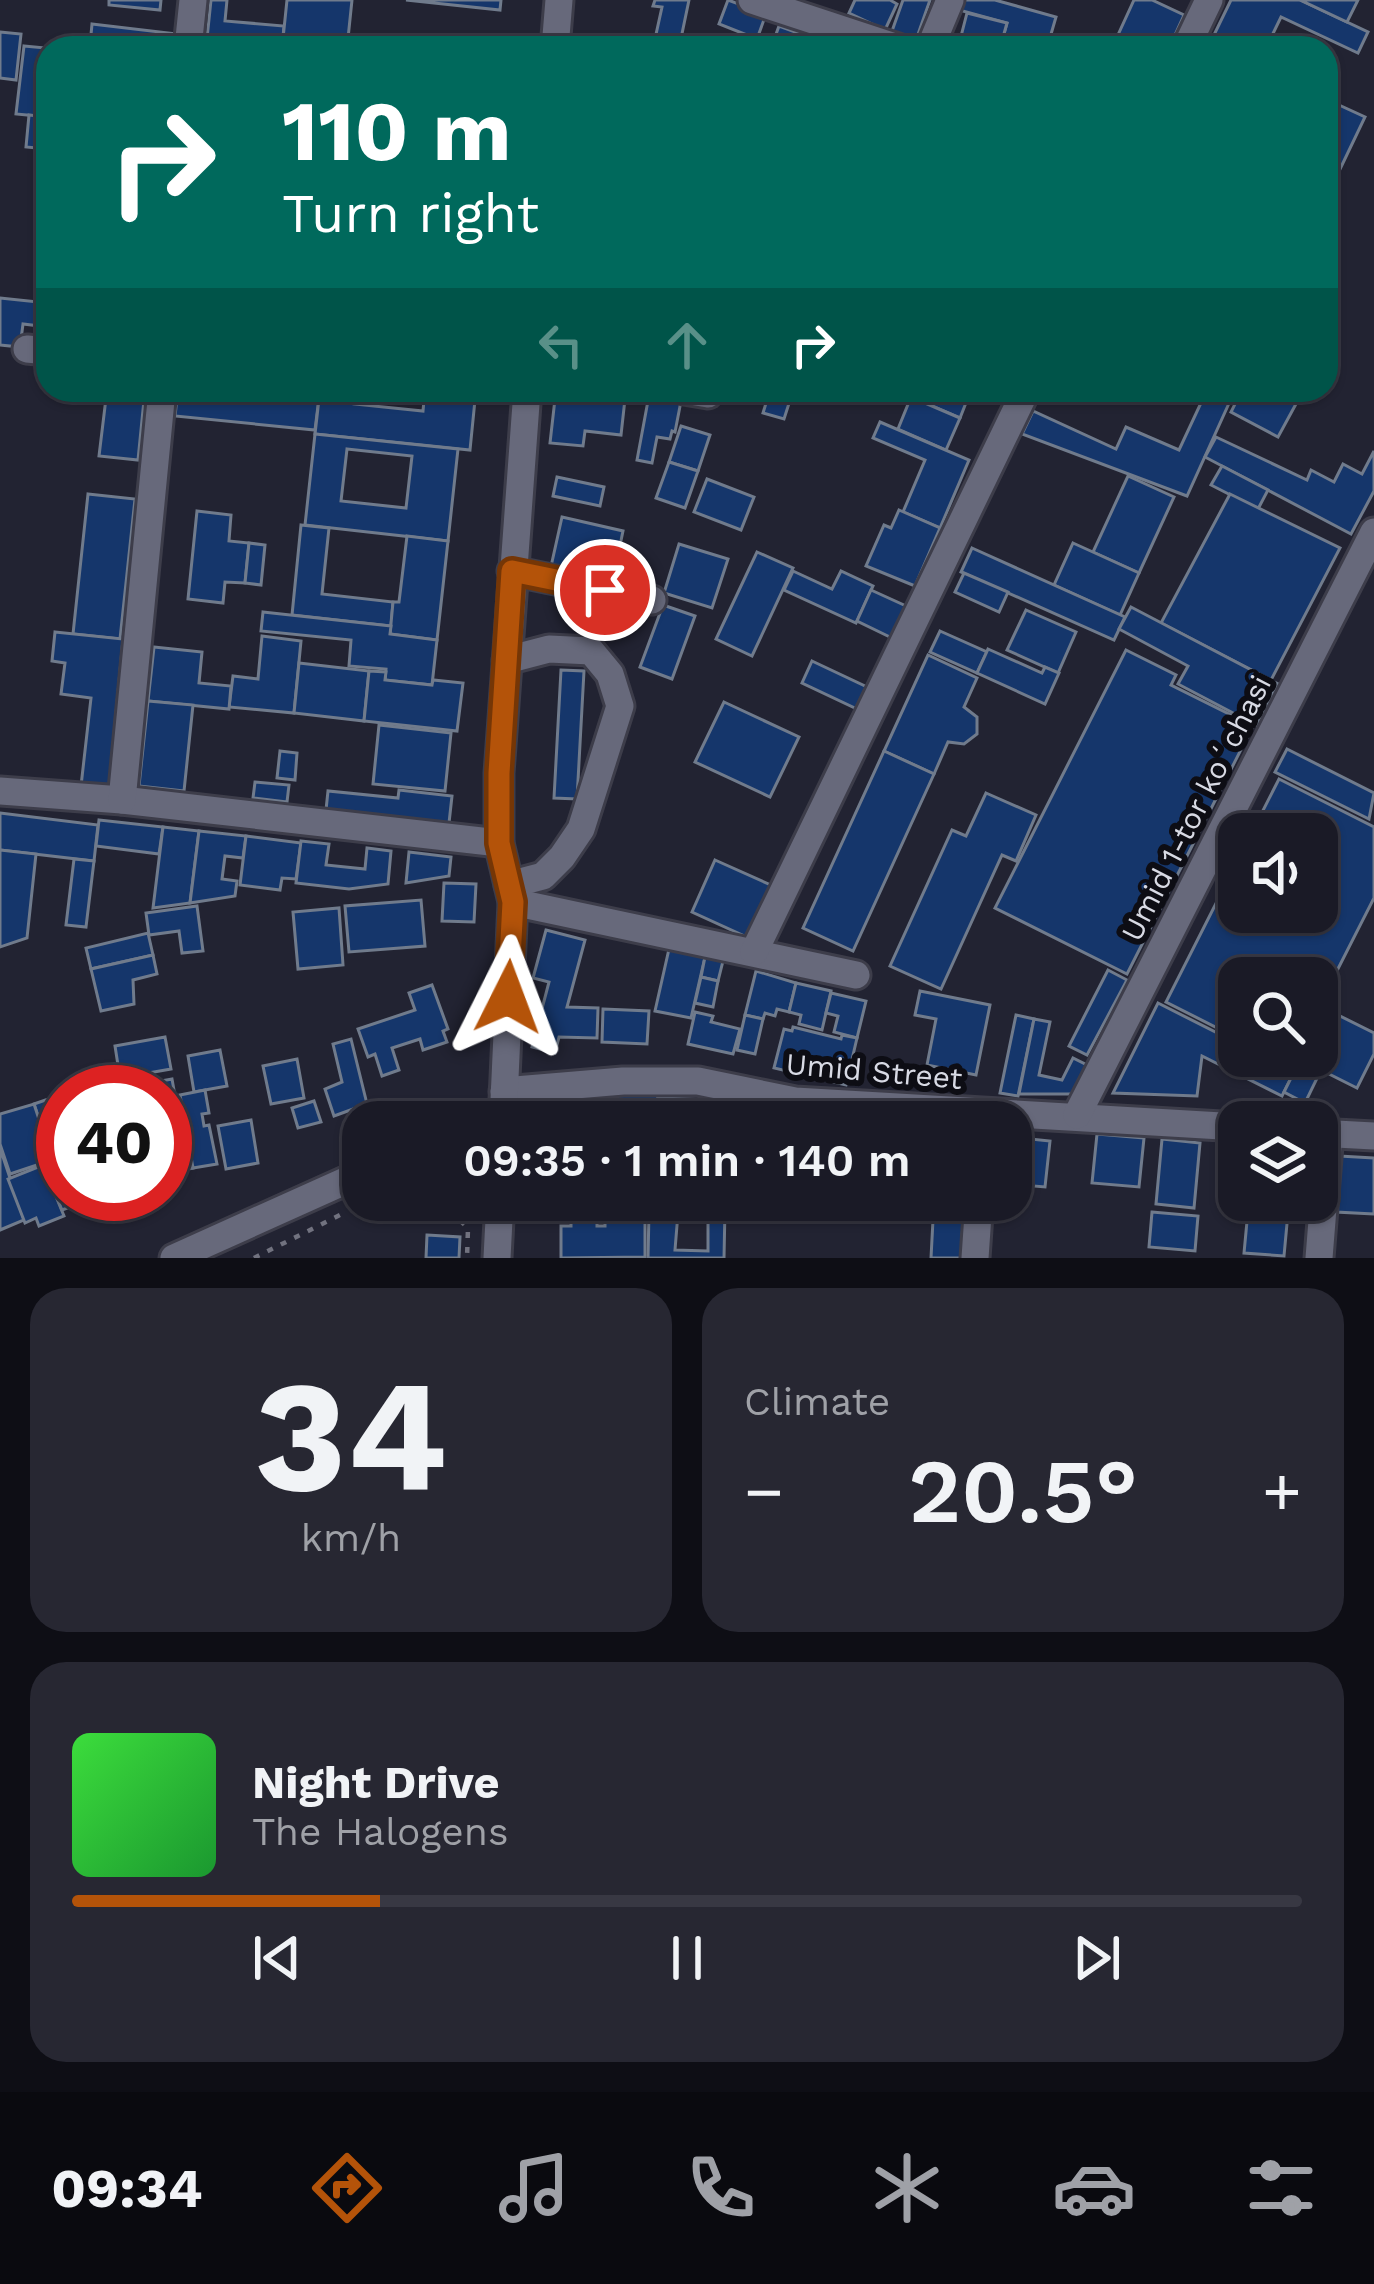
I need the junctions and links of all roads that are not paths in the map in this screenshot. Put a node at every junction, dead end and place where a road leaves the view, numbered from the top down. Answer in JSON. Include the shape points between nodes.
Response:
{"nodes":[{"id":1,"x":193,"y":0,"type":"edge"},
{"id":2,"x":559,"y":0,"type":"edge"},
{"id":3,"x":752,"y":0,"type":"edge"},
{"id":4,"x":950,"y":0,"type":"edge"},
{"id":5,"x":1209,"y":0,"type":"edge"},
{"id":6,"x":189,"y":36,"type":"edge"},
{"id":7,"x":556,"y":36,"type":"edge"},
{"id":8,"x":862,"y":36,"type":"edge"},
{"id":9,"x":935,"y":36,"type":"edge"},
{"id":10,"x":1192,"y":36,"type":"edge"},
{"id":11,"x":161,"y":402,"type":"edge"},
{"id":12,"x":525,"y":402,"type":"edge"},
{"id":13,"x":1020,"y":402,"type":"edge"},
{"id":14,"x":1374,"y":532,"type":"edge"},
{"id":15,"x":512,"y":571,"type":"junction"},
{"id":16,"x":652,"y":600,"type":"dead end"},
{"id":17,"x":507,"y":660,"type":"junction"},
{"id":18,"x":0,"y":791,"type":"edge"},
{"id":19,"x":122,"y":800,"type":"junction"},
{"id":20,"x":499,"y":843,"type":"junction"},
{"id":21,"x":511,"y":894,"type":"junction"},
{"id":22,"x":754,"y":952,"type":"junction"},
{"id":23,"x":856,"y":975,"type":"dead end"},
{"id":24,"x":504,"y":1091,"type":"junction"},
{"id":25,"x":504,"y":1101,"type":"edge"},
{"id":26,"x":795,"y":1101,"type":"edge"},
{"id":27,"x":1078,"y":1115,"type":"junction"},
{"id":28,"x":1032,"y":1116,"type":"edge"},
{"id":29,"x":1218,"y":1125,"type":"edge"},
{"id":30,"x":1338,"y":1134,"type":"edge"},
{"id":31,"x":1374,"y":1136,"type":"edge"},
{"id":32,"x":342,"y":1182,"type":"edge"},
{"id":33,"x":499,"y":1221,"type":"edge"},
{"id":34,"x":978,"y":1221,"type":"edge"},
{"id":35,"x":1320,"y":1221,"type":"edge"},
{"id":36,"x":174,"y":1258,"type":"edge"},
{"id":37,"x":497,"y":1258,"type":"edge"},
{"id":38,"x":975,"y":1258,"type":"edge"},
{"id":39,"x":1319,"y":1258,"type":"edge"}],
"edges":[{"from":1,"to":6,"type":"street"},
{"from":2,"to":7,"type":"street"},
{"from":3,"to":8,"type":"street"},
{"from":4,"to":9,"type":"street"},
{"from":5,"to":10,"type":"street"},
{"from":11,"to":19,"type":"street"},
{"from":12,"to":15,"type":"street"},
{"from":13,"to":22,"type":"street"},
{"from":14,"to":27,"type":"street","name":"Umid 1-tor koʻchasi"},
{"from":15,"to":16,"type":"street"},
{"from":15,"to":17,"type":"street"},
{"from":17,"to":20,"type":"street"},
{"from":17,"to":21,"type":"street","via":[[549,649],[591,652],[610,674],[620,706],[581,829],[543,876]]},
{"from":18,"to":19,"type":"street"},
{"from":19,"to":20,"type":"street"},
{"from":20,"to":21,"type":"street"},
{"from":21,"to":22,"type":"street"},
{"from":21,"to":24,"type":"street"},
{"from":22,"to":23,"type":"street"},
{"from":24,"to":25,"type":"street"},
{"from":24,"to":26,"type":"street","name":"Umid Street","via":[[698,1081]]},
{"from":27,"to":28,"type":"street","name":"Umid Street"},
{"from":27,"to":29,"type":"street","name":"Umid Street"},
{"from":30,"to":31,"type":"street"},
{"from":32,"to":36,"type":"street"},
{"from":33,"to":37,"type":"street"},
{"from":34,"to":38,"type":"street"},
{"from":35,"to":39,"type":"street"}]}
